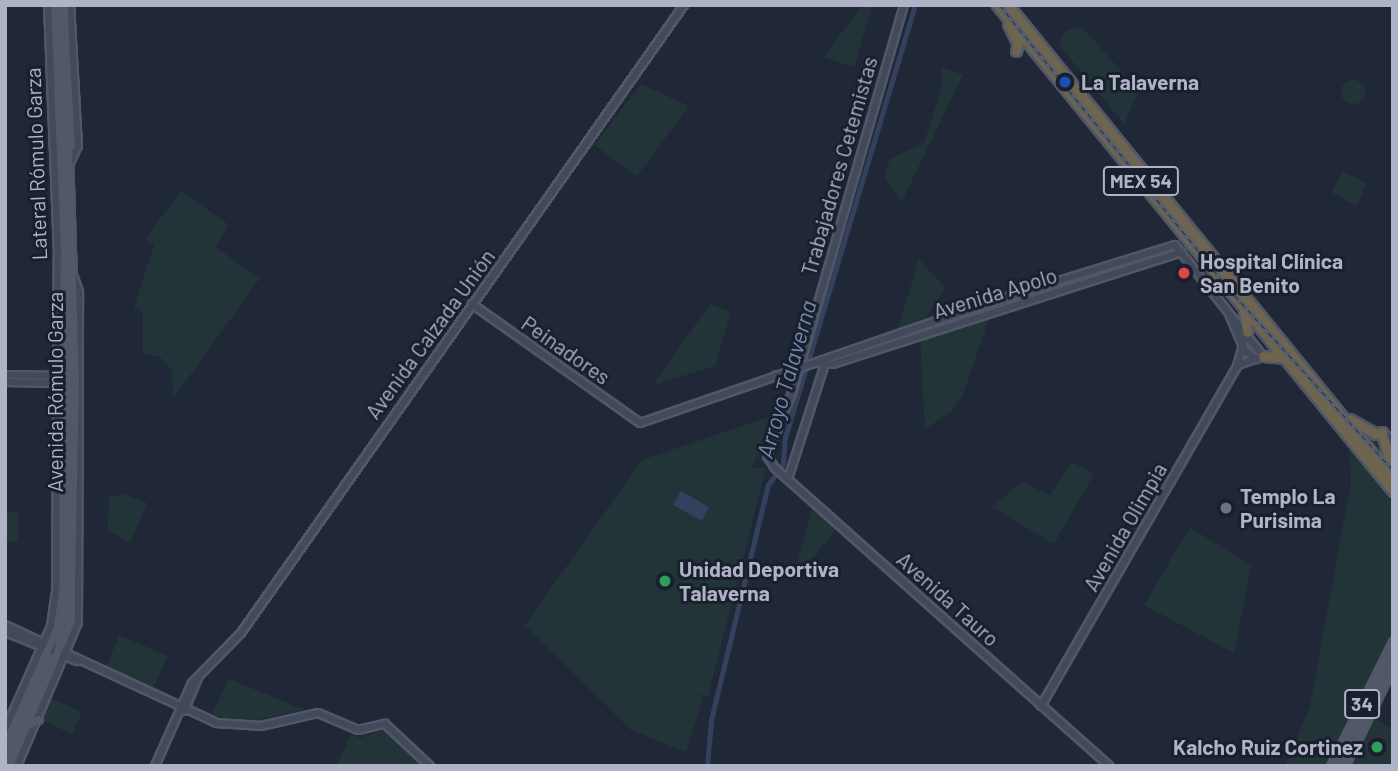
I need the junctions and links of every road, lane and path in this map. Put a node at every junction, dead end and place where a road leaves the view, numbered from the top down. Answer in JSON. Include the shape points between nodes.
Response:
{"nodes":[{"id":1,"x":48,"y":5,"type":"edge"},
{"id":2,"x":56,"y":5,"type":"edge"},
{"id":3,"x":64,"y":5,"type":"edge"},
{"id":4,"x":70,"y":5,"type":"edge"},
{"id":5,"x":684,"y":5,"type":"edge"},
{"id":6,"x":904,"y":5,"type":"edge"},
{"id":7,"x":997,"y":5,"type":"edge"},
{"id":8,"x":1008,"y":5,"type":"edge"},
{"id":9,"x":1006,"y":16,"type":"junction"},
{"id":10,"x":1016,"y":51,"type":"dead end"},
{"id":11,"x":69,"y":165,"type":"junction"},
{"id":12,"x":1181,"y":252,"type":"junction"},
{"id":13,"x":472,"y":304,"type":"junction"},
{"id":14,"x":1244,"y":309,"type":"junction"},
{"id":15,"x":1228,"y":312,"type":"junction"},
{"id":16,"x":1247,"y":332,"type":"junction"},
{"id":17,"x":1244,"y":348,"type":"junction"},
{"id":18,"x":1260,"y":358,"type":"junction"},
{"id":19,"x":1284,"y":358,"type":"junction"},
{"id":20,"x":822,"y":363,"type":"junction"},
{"id":21,"x":1238,"y":365,"type":"junction"},
{"id":22,"x":802,"y":366,"type":"junction"},
{"id":23,"x":776,"y":375,"type":"junction"},
{"id":24,"x":5,"y":376,"type":"edge"},
{"id":25,"x":70,"y":380,"type":"junction"},
{"id":26,"x":5,"y":382,"type":"edge"},
{"id":27,"x":793,"y":390,"type":"junction"},
{"id":28,"x":1336,"y":410,"type":"junction"},
{"id":29,"x":640,"y":423,"type":"joint"},
{"id":30,"x":1382,"y":432,"type":"junction"},
{"id":31,"x":1393,"y":440,"type":"edge"},
{"id":32,"x":767,"y":456,"type":"joint"},
{"id":33,"x":788,"y":474,"type":"junction"},
{"id":34,"x":1393,"y":476,"type":"edge"},
{"id":35,"x":1393,"y":491,"type":"edge"},
{"id":36,"x":65,"y":533,"type":"junction"},
{"id":37,"x":58,"y":543,"type":"junction"},
{"id":38,"x":64,"y":555,"type":"junction"},
{"id":39,"x":71,"y":596,"type":"junction"},
{"id":40,"x":79,"y":607,"type":"junction"},
{"id":41,"x":5,"y":625,"type":"edge"},
{"id":42,"x":5,"y":632,"type":"edge"},
{"id":43,"x":1393,"y":642,"type":"edge"},
{"id":44,"x":51,"y":649,"type":"junction"},
{"id":45,"x":66,"y":657,"type":"junction"},
{"id":46,"x":1393,"y":665,"type":"edge"},
{"id":47,"x":1041,"y":706,"type":"junction"},
{"id":48,"x":183,"y":709,"type":"junction"},
{"id":49,"x":38,"y":719,"type":"junction"},
{"id":50,"x":24,"y":727,"type":"junction"},
{"id":51,"x":5,"y":730,"type":"edge"},
{"id":52,"x":5,"y":745,"type":"edge"},
{"id":53,"x":7,"y":766,"type":"edge"},
{"id":54,"x":17,"y":766,"type":"edge"},
{"id":55,"x":155,"y":766,"type":"edge"},
{"id":56,"x":430,"y":766,"type":"edge"},
{"id":57,"x":1109,"y":766,"type":"edge"},
{"id":58,"x":1331,"y":766,"type":"edge"},
{"id":59,"x":1344,"y":766,"type":"edge"}],
"edges":[{"from":1,"to":25,"type":"street","name":"Lateral Rómulo Garza"},
{"from":2,"to":25,"type":"main road","name":"Avenida Rómulo Garza"},
{"from":3,"to":11,"type":"main road","name":"Avenida Rómulo Garza"},
{"from":4,"to":11,"type":"street","name":"Lateral Rómulo Garza","via":[[78,146]]},
{"from":5,"to":13,"type":"street","name":"Avenida Calzada Unión"},
{"from":6,"to":22,"type":"street","name":"Trabajadores Cetemistas"},
{"from":7,"to":9,"type":"highway","number":"MEX 54"},
{"from":8,"to":28,"type":"highway","number":"MEX 54"},
{"from":9,"to":10,"type":"highway","via":[[1018,44]]},
{"from":9,"to":14,"type":"highway","number":"MEX 54"},
{"from":11,"to":25,"type":"main road","name":"Avenida Rómulo Garza"},
{"from":12,"to":15,"type":"street"},
{"from":12,"to":20,"type":"street","name":"Avenida Apolo"},
{"from":12,"to":20,"type":"street","name":"Avenida Apolo","via":[[1175,245]]},
{"from":13,"to":29,"type":"street","name":"Peinadores"},
{"from":13,"to":48,"type":"street","name":"Avenida Calzada Unión","via":[[241,633],[198,678]]},
{"from":14,"to":16,"type":"highway"},
{"from":14,"to":19,"type":"highway","number":"MEX 54"},
{"from":15,"to":16,"type":"street"},
{"from":15,"to":17,"type":"street"},
{"from":16,"to":17,"type":"street","name":"Avenida Olimpia"},
{"from":16,"to":18,"type":"street"},
{"from":17,"to":18,"type":"street"},
{"from":17,"to":21,"type":"street","name":"Avenida Olimpia"},
{"from":18,"to":19,"type":"highway"},
{"from":18,"to":21,"type":"street"},
{"from":19,"to":35,"type":"highway","number":"MEX 54"},
{"from":20,"to":22,"type":"street","name":"Avenida Apolo"},
{"from":20,"to":33,"type":"street"},
{"from":21,"to":47,"type":"street","name":"Avenida Olimpia"},
{"from":22,"to":23,"type":"street","name":"Avenida Apolo"},
{"from":22,"to":27,"type":"street","name":"Trabajadores Cetemistas"},
{"from":23,"to":27,"type":"street","via":[[786,379]]},
{"from":23,"to":29,"type":"street","name":"Avenida Apolo"},
{"from":24,"to":25,"type":"street"},
{"from":25,"to":26,"type":"street"},
{"from":25,"to":36,"type":"main road","name":"Avenida Rómulo Garza"},
{"from":25,"to":37,"type":"street","name":"Lateral Rómulo Garza"},
{"from":25,"to":39,"type":"main road","name":"Avenida Rómulo Garza"},
{"from":25,"to":40,"type":"street","name":"Lateral Rómulo Garza"},
{"from":27,"to":32,"type":"street","name":"Trabajadores Cetemistas"},
{"from":28,"to":30,"type":"highway","via":[[1373,433]]},
{"from":28,"to":34,"type":"highway","number":"MEX 54"},
{"from":30,"to":31,"type":"street"},
{"from":30,"to":34,"type":"highway"},
{"from":32,"to":33,"type":"street","name":"Avenida Tauro","via":[[774,467]]},
{"from":33,"to":47,"type":"street","name":"Avenida Tauro"},
{"from":36,"to":37,"type":"main road"},
{"from":36,"to":38,"type":"main road","name":"Avenida Rómulo Garza"},
{"from":37,"to":38,"type":"main road"},
{"from":37,"to":44,"type":"street","name":"Lateral Rómulo Garza"},
{"from":38,"to":44,"type":"main road","name":"Avenida Rómulo Garza","via":[[63,614]]},
{"from":39,"to":40,"type":"main road"},
{"from":39,"to":44,"type":"main road","name":"Avenida Rómulo Garza","via":[[70,622]]},
{"from":40,"to":45,"type":"street","name":"Lateral Rómulo Garza"},
{"from":41,"to":44,"type":"street"},
{"from":42,"to":44,"type":"street"},
{"from":43,"to":58,"type":"main road","number":"34"},
{"from":44,"to":45,"type":"street"},
{"from":44,"to":50,"type":"main road","name":"Avenida Rómulo Garza"},
{"from":44,"to":51,"type":"street","name":"Lateral Rómulo Garza"},
{"from":44,"to":52,"type":"main road","name":"Avenida Rómulo Garza"},
{"from":45,"to":48,"type":"street"},
{"from":45,"to":49,"type":"street","name":"Lateral Rómulo Garza"},
{"from":46,"to":59,"type":"main road","number":"34"},
{"from":47,"to":57,"type":"street","name":"Avenida Tauro"},
{"from":48,"to":55,"type":"street","name":"Avenida Calzada Unión"},
{"from":48,"to":56,"type":"street","via":[[217,723],[255,727],[318,713],[358,730],[388,725]]},
{"from":49,"to":50,"type":"main road"},
{"from":49,"to":54,"type":"street","name":"Lateral Rómulo Garza"},
{"from":50,"to":53,"type":"main road","name":"Avenida Rómulo Garza"}]}
